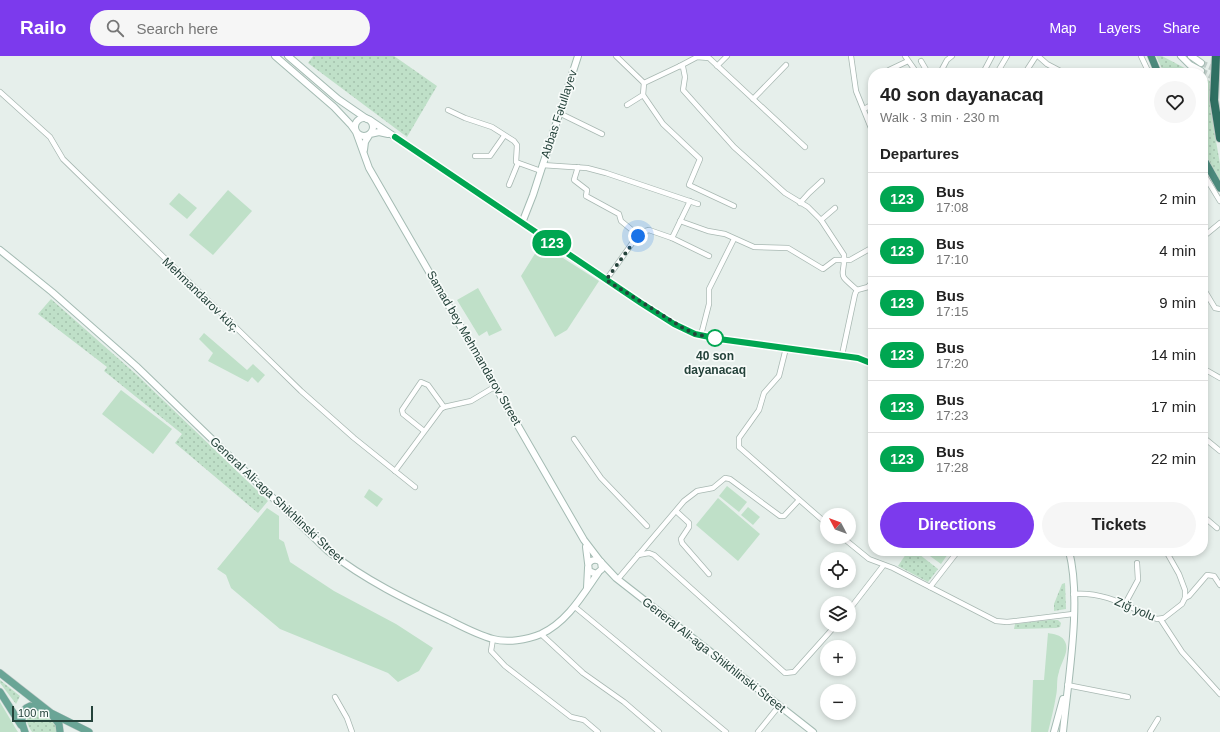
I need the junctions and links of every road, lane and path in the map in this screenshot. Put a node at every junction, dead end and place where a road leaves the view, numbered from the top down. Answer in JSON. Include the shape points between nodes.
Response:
{"nodes":[{"id":1,"x":275,"y":56,"type":"edge"},
{"id":2,"x":288,"y":56,"type":"edge"},
{"id":3,"x":578,"y":56,"type":"edge"},
{"id":4,"x":616,"y":56,"type":"edge"},
{"id":5,"x":728,"y":56,"type":"edge"},
{"id":6,"x":851,"y":56,"type":"edge"},
{"id":7,"x":905,"y":56,"type":"edge"},
{"id":8,"x":952,"y":56,"type":"edge"},
{"id":9,"x":992,"y":56,"type":"edge"},
{"id":10,"x":1007,"y":56,"type":"edge"},
{"id":11,"x":1037,"y":56,"type":"edge"},
{"id":12,"x":1141,"y":56,"type":"edge"},
{"id":13,"x":1151,"y":56,"type":"edge"},
{"id":14,"x":1181,"y":56,"type":"edge"},
{"id":15,"x":1191,"y":56,"type":"edge"},
{"id":16,"x":1216,"y":56,"type":"edge"},
{"id":17,"x":908,"y":61,"type":"junction"},
{"id":18,"x":921,"y":61,"type":"dead end"},
{"id":19,"x":1201,"y":63,"type":"tunnel mouth"},
{"id":20,"x":786,"y":65,"type":"dead end"},
{"id":21,"x":680,"y":66,"type":"junction"},
{"id":22,"x":717,"y":66,"type":"junction"},
{"id":23,"x":893,"y":68,"type":"edge"},
{"id":24,"x":913,"y":68,"type":"edge"},
{"id":25,"x":925,"y":68,"type":"edge"},
{"id":26,"x":943,"y":68,"type":"edge"},
{"id":27,"x":986,"y":68,"type":"edge"},
{"id":28,"x":1000,"y":68,"type":"edge"},
{"id":29,"x":1029,"y":68,"type":"edge"},
{"id":30,"x":1055,"y":68,"type":"edge"},
{"id":31,"x":1147,"y":68,"type":"edge"},
{"id":32,"x":1156,"y":68,"type":"edge"},
{"id":33,"x":1196,"y":68,"type":"tunnel mouth"},
{"id":34,"x":644,"y":83,"type":"junction"},
{"id":35,"x":0,"y":92,"type":"edge"},
{"id":36,"x":643,"y":95,"type":"junction"},
{"id":37,"x":753,"y":99,"type":"junction"},
{"id":38,"x":627,"y":105,"type":"dead end"},
{"id":39,"x":868,"y":107,"type":"edge"},
{"id":40,"x":864,"y":109,"type":"junction"},
{"id":41,"x":448,"y":110,"type":"dead end"},
{"id":42,"x":559,"y":113,"type":"junction"},
{"id":43,"x":868,"y":119,"type":"edge"},
{"id":44,"x":369,"y":120,"type":"junction"},
{"id":45,"x":356,"y":132,"type":"junction"},
{"id":46,"x":370,"y":134,"type":"junction"},
{"id":47,"x":602,"y":134,"type":"dead end"},
{"id":48,"x":504,"y":136,"type":"junction"},
{"id":49,"x":395,"y":137,"type":"junction"},
{"id":50,"x":1220,"y":138,"type":"edge"},
{"id":51,"x":805,"y":147,"type":"dead end"},
{"id":52,"x":363,"y":155,"type":"junction"},
{"id":53,"x":475,"y":156,"type":"dead end"},
{"id":54,"x":518,"y":163,"type":"junction"},
{"id":55,"x":1208,"y":167,"type":"edge"},
{"id":56,"x":542,"y":168,"type":"junction"},
{"id":57,"x":578,"y":168,"type":"junction"},
{"id":58,"x":822,"y":181,"type":"dead end"},
{"id":59,"x":1208,"y":181,"type":"edge"},
{"id":60,"x":508,"y":185,"type":"dead end"},
{"id":61,"x":1220,"y":188,"type":"edge"},
{"id":62,"x":690,"y":201,"type":"junction"},
{"id":63,"x":1220,"y":201,"type":"edge"},
{"id":64,"x":800,"y":203,"type":"junction"},
{"id":65,"x":698,"y":204,"type":"dead end"},
{"id":66,"x":734,"y":206,"type":"dead end"},
{"id":67,"x":835,"y":208,"type":"dead end"},
{"id":68,"x":821,"y":220,"type":"junction"},
{"id":69,"x":680,"y":221,"type":"junction"},
{"id":70,"x":522,"y":223,"type":"junction"},
{"id":71,"x":1220,"y":223,"type":"edge"},
{"id":72,"x":1208,"y":233,"type":"edge"},
{"id":73,"x":638,"y":236,"type":"junction"},
{"id":74,"x":672,"y":238,"type":"junction"},
{"id":75,"x":734,"y":238,"type":"junction"},
{"id":76,"x":0,"y":250,"type":"edge"},
{"id":77,"x":868,"y":250,"type":"edge"},
{"id":78,"x":710,"y":256,"type":"dead end"},
{"id":79,"x":844,"y":260,"type":"junction"},
{"id":80,"x":606,"y":280,"type":"junction"},
{"id":81,"x":868,"y":287,"type":"edge"},
{"id":82,"x":857,"y":290,"type":"junction"},
{"id":83,"x":1208,"y":296,"type":"edge"},
{"id":84,"x":1220,"y":309,"type":"edge"},
{"id":85,"x":701,"y":335,"type":"junction"},
{"id":86,"x":786,"y":348,"type":"junction"},
{"id":87,"x":842,"y":355,"type":"junction"},
{"id":88,"x":868,"y":362,"type":"edge"},
{"id":89,"x":1208,"y":371,"type":"edge"},
{"id":90,"x":1220,"y":378,"type":"edge"},
{"id":91,"x":496,"y":386,"type":"junction"},
{"id":92,"x":444,"y":406,"type":"junction"},
{"id":93,"x":424,"y":431,"type":"junction"},
{"id":94,"x":574,"y":439,"type":"dead end"},
{"id":95,"x":1208,"y":441,"type":"edge"},
{"id":96,"x":1220,"y":451,"type":"edge"},
{"id":97,"x":395,"y":471,"type":"junction"},
{"id":98,"x":415,"y":487,"type":"dead end"},
{"id":99,"x":799,"y":500,"type":"junction"},
{"id":100,"x":676,"y":511,"type":"junction"},
{"id":101,"x":820,"y":518,"type":"edge"},
{"id":102,"x":1208,"y":521,"type":"edge"},
{"id":103,"x":648,"y":526,"type":"dead end"},
{"id":104,"x":1216,"y":528,"type":"dead end"},
{"id":105,"x":584,"y":540,"type":"junction"},
{"id":106,"x":851,"y":544,"type":"edge"},
{"id":107,"x":638,"y":555,"type":"junction"},
{"id":108,"x":954,"y":556,"type":"edge"},
{"id":109,"x":1069,"y":556,"type":"edge"},
{"id":110,"x":1169,"y":556,"type":"edge"},
{"id":111,"x":600,"y":562,"type":"junction"},
{"id":112,"x":1137,"y":563,"type":"dead end"},
{"id":113,"x":589,"y":566,"type":"junction"},
{"id":114,"x":883,"y":566,"type":"junction"},
{"id":115,"x":599,"y":573,"type":"junction"},
{"id":116,"x":709,"y":574,"type":"dead end"},
{"id":117,"x":617,"y":579,"type":"junction"},
{"id":118,"x":1220,"y":585,"type":"edge"},
{"id":119,"x":930,"y":587,"type":"junction"},
{"id":120,"x":587,"y":589,"type":"junction"},
{"id":121,"x":1073,"y":594,"type":"junction"},
{"id":122,"x":1185,"y":598,"type":"junction"},
{"id":123,"x":856,"y":601,"type":"edge"},
{"id":124,"x":1125,"y":604,"type":"junction"},
{"id":125,"x":575,"y":607,"type":"junction"},
{"id":126,"x":1073,"y":614,"type":"junction"},
{"id":127,"x":1161,"y":620,"type":"junction"},
{"id":128,"x":830,"y":632,"type":"edge"},
{"id":129,"x":541,"y":634,"type":"junction"},
{"id":130,"x":493,"y":639,"type":"junction"},
{"id":131,"x":0,"y":673,"type":"edge"},
{"id":132,"x":1067,"y":685,"type":"junction"},
{"id":133,"x":0,"y":692,"type":"edge"},
{"id":134,"x":1220,"y":694,"type":"edge"},
{"id":135,"x":335,"y":697,"type":"dead end"},
{"id":136,"x":1128,"y":697,"type":"dead end"},
{"id":137,"x":779,"y":706,"type":"junction"},
{"id":138,"x":51,"y":713,"type":"junction"},
{"id":139,"x":1158,"y":719,"type":"dead end"},
{"id":140,"x":24,"y":731,"type":"edge"},
{"id":141,"x":60,"y":732,"type":"edge"},
{"id":142,"x":89,"y":732,"type":"edge"},
{"id":143,"x":352,"y":732,"type":"edge"},
{"id":144,"x":598,"y":732,"type":"edge"},
{"id":145,"x":659,"y":732,"type":"edge"},
{"id":146,"x":726,"y":732,"type":"edge"},
{"id":147,"x":758,"y":732,"type":"edge"},
{"id":148,"x":813,"y":732,"type":"edge"},
{"id":149,"x":1054,"y":732,"type":"edge"},
{"id":150,"x":1063,"y":732,"type":"edge"},
{"id":151,"x":1150,"y":732,"type":"edge"}],
"edges":[{"from":1,"to":45,"type":"main road","via":[[334,107]]},
{"from":2,"to":44,"type":"main road"},
{"from":3,"to":42,"type":"main road","name":"Abbas Fətullayev"},
{"from":4,"to":34,"type":"street"},
{"from":5,"to":22,"type":"street"},
{"from":6,"to":40,"type":"street","via":[[856,91]]},
{"from":7,"to":17,"type":"street"},
{"from":8,"to":26,"type":"street"},
{"from":9,"to":27,"type":"street"},
{"from":10,"to":28,"type":"street"},
{"from":11,"to":29,"type":"street"},
{"from":11,"to":30,"type":"street"},
{"from":12,"to":31,"type":"street"},
{"from":13,"to":32,"type":"highway"},
{"from":14,"to":33,"type":"main road"},
{"from":15,"to":19,"type":"main road"},
{"from":16,"to":50,"type":"highway","via":[[1214,100]]},
{"from":17,"to":23,"type":"street"},
{"from":17,"to":24,"type":"street"},
{"from":18,"to":25,"type":"street"},
{"from":20,"to":37,"type":"street"},
{"from":21,"to":22,"type":"street","via":[[697,57],[705,56]]},
{"from":21,"to":34,"type":"street"},
{"from":21,"to":64,"type":"street","via":[[685,70],[682,90],[734,147],[785,193]]},
{"from":22,"to":37,"type":"street"},
{"from":34,"to":36,"type":"street"},
{"from":35,"to":97,"type":"street","name":"Mehmandarov küç.","via":[[50,137],[63,160],[237,330],[306,396]]},
{"from":36,"to":38,"type":"street"},
{"from":36,"to":66,"type":"street","via":[[663,124],[700,159],[689,185]]},
{"from":37,"to":51,"type":"street"},
{"from":39,"to":40,"type":"street"},
{"from":40,"to":43,"type":"street"},
{"from":41,"to":48,"type":"street","via":[[492,127]]},
{"from":42,"to":47,"type":"street"},
{"from":42,"to":56,"type":"main road","name":"Abbas Fətullayev"},
{"from":44,"to":45,"type":"main road","via":[[362,118],[357,121]]},
{"from":44,"to":46,"type":"main road","via":[[373,126]]},
{"from":44,"to":49,"type":"main road"},
{"from":45,"to":46,"type":"main road","via":[[361,136]]},
{"from":45,"to":52,"type":"main road","name":"Samad bey Mehmandarov Street"},
{"from":46,"to":49,"type":"main road","via":[[379,132]]},
{"from":46,"to":52,"type":"main road","via":[[365,142]]},
{"from":48,"to":53,"type":"street","via":[[490,156]]},
{"from":48,"to":54,"type":"street","via":[[517,145]]},
{"from":49,"to":70,"type":"main road"},
{"from":52,"to":91,"type":"main road","name":"Samad bey Mehmandarov Street"},
{"from":54,"to":56,"type":"street","name":"Abbas Fətullayev"},
{"from":54,"to":60,"type":"street"},
{"from":55,"to":61,"type":"highway"},
{"from":56,"to":57,"type":"street"},
{"from":56,"to":70,"type":"main road","name":"Abbas Fətullayev"},
{"from":57,"to":62,"type":"street","via":[[606,173]]},
{"from":57,"to":73,"type":"street","via":[[574,180],[586,190],[586,196],[619,214],[621,221]]},
{"from":58,"to":64,"type":"street"},
{"from":59,"to":63,"type":"street"},
{"from":62,"to":65,"type":"street"},
{"from":62,"to":69,"type":"street"},
{"from":64,"to":68,"type":"street"},
{"from":67,"to":68,"type":"street"},
{"from":68,"to":79,"type":"street","via":[[842,250]]},
{"from":69,"to":74,"type":"street"},
{"from":69,"to":75,"type":"street"},
{"from":70,"to":80,"type":"main road"},
{"from":71,"to":72,"type":"street"},
{"from":73,"to":74,"type":"street","via":[[649,230]]},
{"from":73,"to":80,"type":"street"},
{"from":74,"to":78,"type":"street"},
{"from":75,"to":79,"type":"street","via":[[762,249],[788,248],[823,269],[835,260]]},
{"from":75,"to":85,"type":"street","via":[[709,289],[709,304]]},
{"from":76,"to":130,"type":"main road","name":"General Ali-aga Shikhlinski Street","via":[[136,366],[338,559],[387,589]]},
{"from":77,"to":79,"type":"street","via":[[850,260]]},
{"from":79,"to":82,"type":"street","via":[[841,274]]},
{"from":80,"to":85,"type":"main road","via":[[674,324]]},
{"from":81,"to":82,"type":"street"},
{"from":82,"to":87,"type":"street"},
{"from":83,"to":84,"type":"street","via":[[1215,308]]},
{"from":85,"to":86,"type":"main road"},
{"from":86,"to":87,"type":"main road"},
{"from":86,"to":99,"type":"street","via":[[779,376],[764,393],[760,410],[738,442],[742,452]]},
{"from":87,"to":88,"type":"main road"},
{"from":89,"to":90,"type":"street"},
{"from":91,"to":92,"type":"street","via":[[471,401]]},
{"from":91,"to":105,"type":"main road","name":"Samad bey Mehmandarov Street"},
{"from":92,"to":93,"type":"street"},
{"from":92,"to":93,"type":"street","via":[[428,385],[421,382],[402,410],[403,414]]},
{"from":93,"to":97,"type":"street"},
{"from":94,"to":103,"type":"street","via":[[601,478]]},
{"from":95,"to":96,"type":"street"},
{"from":97,"to":98,"type":"street","name":"Mehmandarov küç."},
{"from":99,"to":100,"type":"street","via":[[784,516],[780,516],[730,479],[725,478],[713,488],[697,491]]},
{"from":99,"to":101,"type":"street"},
{"from":100,"to":107,"type":"street"},
{"from":100,"to":116,"type":"street","via":[[689,523],[681,539],[682,543]]},
{"from":102,"to":104,"type":"street"},
{"from":105,"to":111,"type":"main road"},
{"from":105,"to":113,"type":"main road"},
{"from":106,"to":114,"type":"street","via":[[869,559]]},
{"from":107,"to":117,"type":"street"},
{"from":107,"to":128,"type":"street","via":[[654,555],[785,673],[794,672]]},
{"from":108,"to":119,"type":"street"},
{"from":109,"to":121,"type":"main road"},
{"from":110,"to":122,"type":"street","via":[[1179,574]]},
{"from":111,"to":113,"type":"main road","via":[[595,560]]},
{"from":111,"to":115,"type":"main road","via":[[603,567]]},
{"from":111,"to":117,"type":"main road"},
{"from":112,"to":124,"type":"street","via":[[1138,580]]},
{"from":113,"to":115,"type":"main road","via":[[591,572]]},
{"from":113,"to":120,"type":"main road"},
{"from":114,"to":119,"type":"street","via":[[893,568]]},
{"from":114,"to":123,"type":"street"},
{"from":115,"to":117,"type":"main road"},
{"from":115,"to":120,"type":"main road","name":"General Ali-aga Shikhlinski Street"},
{"from":117,"to":137,"type":"main road","name":"General Ali-aga Shikhlinski Street"},
{"from":118,"to":122,"type":"street","name":"Zığ yolu","via":[[1214,576],[1207,575]]},
{"from":119,"to":126,"type":"street","via":[[996,621]]},
{"from":120,"to":125,"type":"main road","name":"General Ali-aga Shikhlinski Street"},
{"from":121,"to":124,"type":"street","name":"Zığ yolu","via":[[1090,593]]},
{"from":121,"to":126,"type":"main road"},
{"from":122,"to":127,"type":"street","name":"Zığ yolu"},
{"from":124,"to":127,"type":"street","name":"Zığ yolu"},
{"from":125,"to":129,"type":"main road","name":"General Ali-aga Shikhlinski Street"},
{"from":125,"to":146,"type":"street"},
{"from":126,"to":132,"type":"main road"},
{"from":127,"to":134,"type":"street","via":[[1182,652]]},
{"from":129,"to":130,"type":"main road","name":"General Ali-aga Shikhlinski Street","via":[[518,640]]},
{"from":129,"to":145,"type":"street","via":[[583,673],[624,702]]},
{"from":130,"to":144,"type":"street","via":[[491,651],[505,666],[572,717],[584,720]]},
{"from":131,"to":138,"type":"main road"},
{"from":132,"to":136,"type":"street"},
{"from":132,"to":149,"type":"main road"},
{"from":132,"to":150,"type":"main road"},
{"from":133,"to":140,"type":"main road"},
{"from":135,"to":143,"type":"street"},
{"from":137,"to":147,"type":"street"},
{"from":137,"to":148,"type":"main road","name":"General Ali-aga Shikhlinski Street"},
{"from":138,"to":140,"type":"main road","via":[[38,706],[27,706],[21,718]]},
{"from":138,"to":141,"type":"main road","via":[[59,724]]},
{"from":138,"to":142,"type":"main road"},
{"from":139,"to":151,"type":"street"}]}
